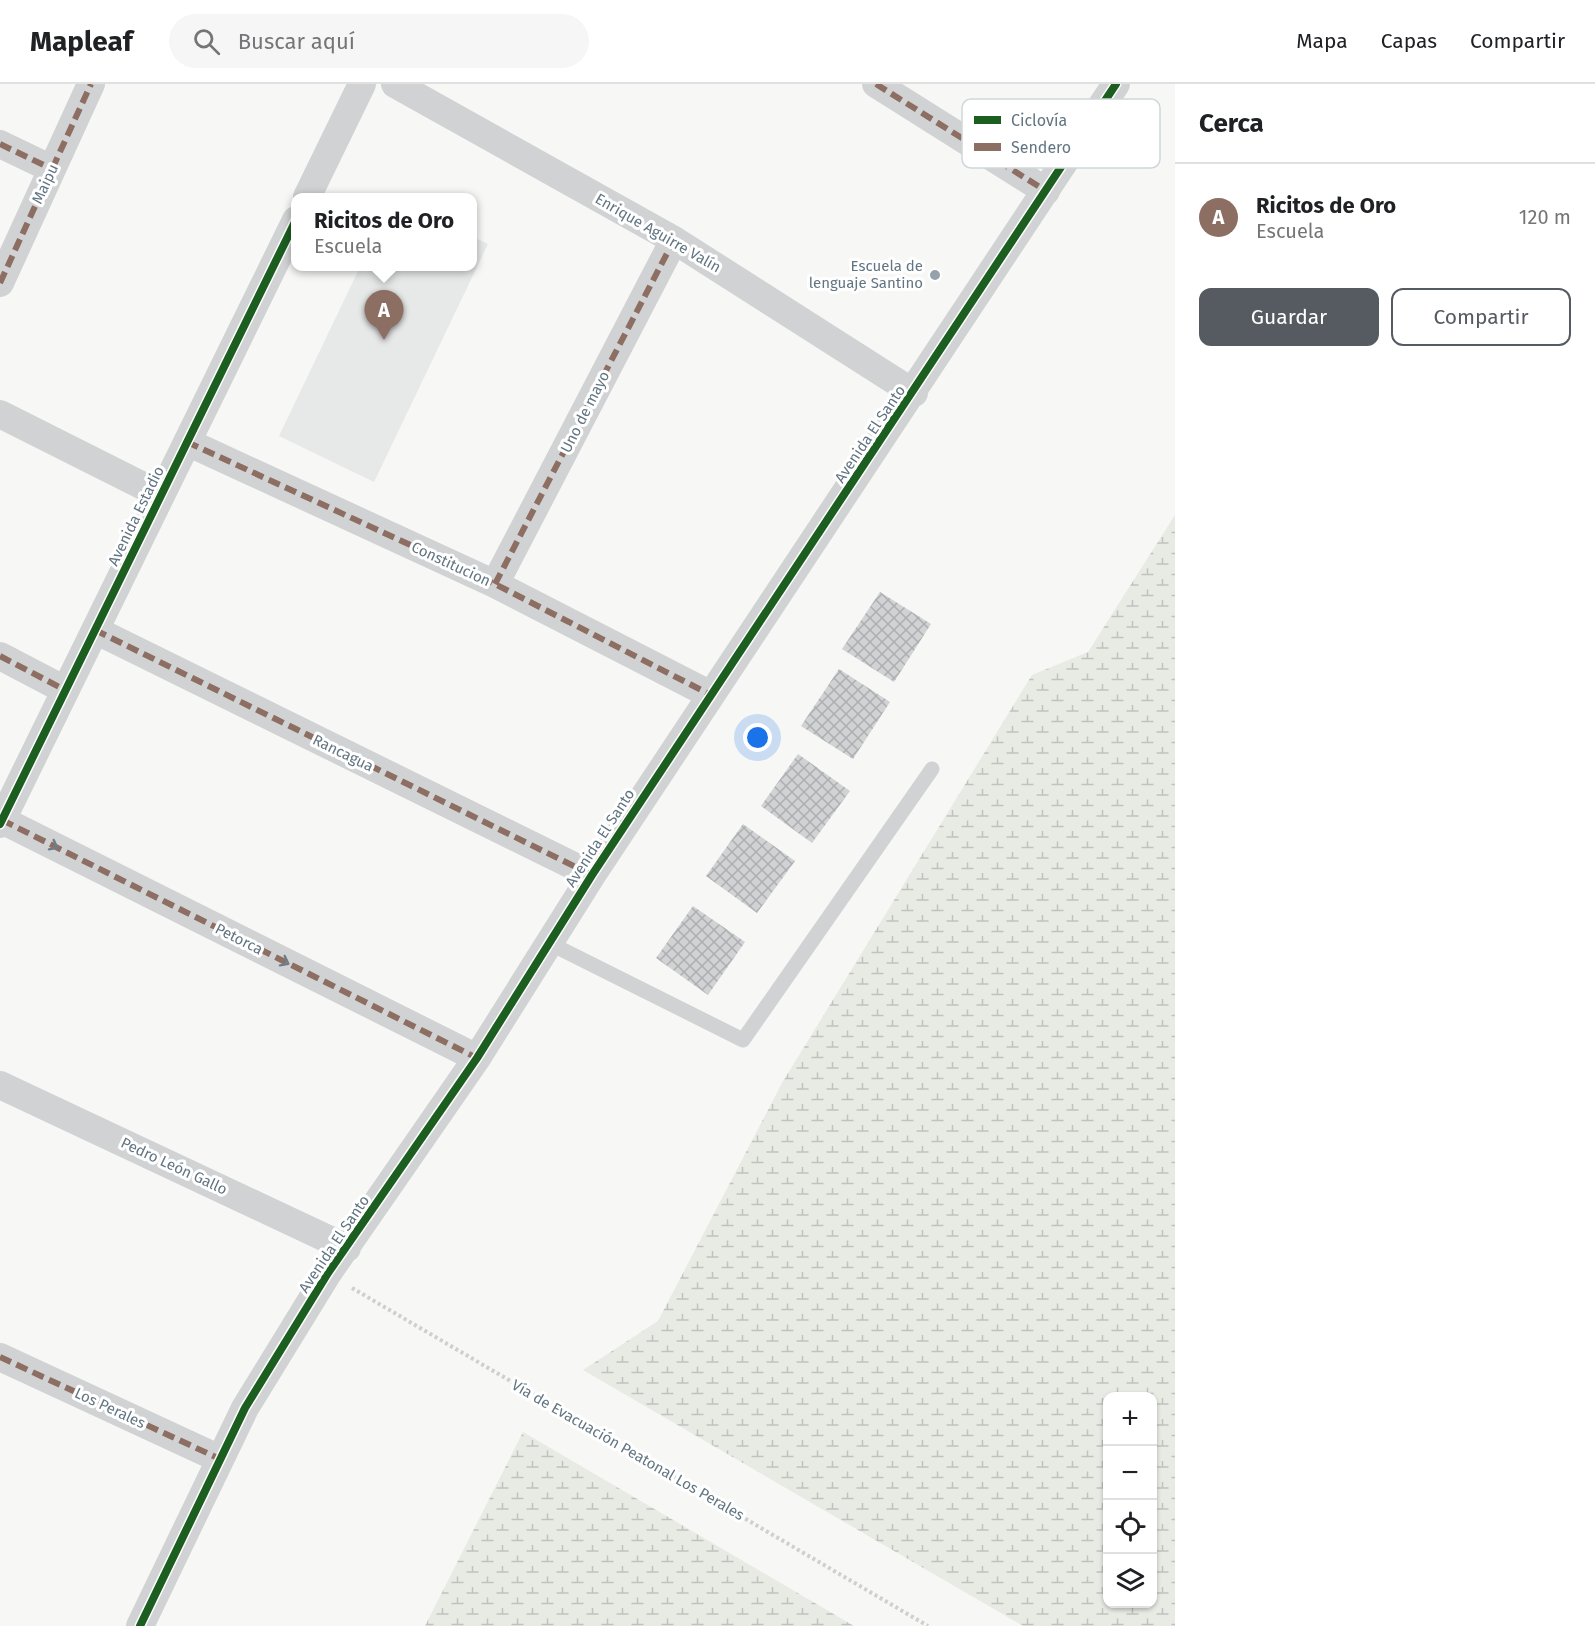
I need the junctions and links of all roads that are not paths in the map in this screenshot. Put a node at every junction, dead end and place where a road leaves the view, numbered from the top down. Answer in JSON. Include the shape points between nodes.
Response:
{"nodes":[{"id":1,"x":91,"y":84,"type":"edge"},
{"id":2,"x":362,"y":84,"type":"edge"},
{"id":3,"x":395,"y":84,"type":"edge"},
{"id":4,"x":876,"y":84,"type":"edge"},
{"id":5,"x":1116,"y":84,"type":"edge"},
{"id":6,"x":1106,"y":99,"type":"edge"},
{"id":7,"x":962,"y":138,"type":"edge"},
{"id":8,"x":0,"y":144,"type":"edge"},
{"id":9,"x":1009,"y":168,"type":"edge"},
{"id":10,"x":1061,"y":168,"type":"edge"},
{"id":11,"x":52,"y":169,"type":"junction"},
{"id":12,"x":1046,"y":191,"type":"junction"},
{"id":13,"x":309,"y":193,"type":"edge"},
{"id":14,"x":291,"y":230,"type":"edge"},
{"id":15,"x":674,"y":240,"type":"junction"},
{"id":16,"x":0,"y":284,"type":"edge"},
{"id":17,"x":914,"y":393,"type":"junction"},
{"id":18,"x":0,"y":414,"type":"edge"},
{"id":19,"x":187,"y":442,"type":"junction"},
{"id":20,"x":161,"y":495,"type":"junction"},
{"id":21,"x":495,"y":584,"type":"junction"},
{"id":22,"x":94,"y":630,"type":"junction"},
{"id":23,"x":0,"y":656,"type":"edge"},
{"id":24,"x":65,"y":690,"type":"junction"},
{"id":25,"x":711,"y":695,"type":"junction"},
{"id":26,"x":932,"y":769,"type":"dead end"},
{"id":27,"x":1,"y":822,"type":"edge"},
{"id":28,"x":592,"y":875,"type":"junction"},
{"id":29,"x":549,"y":943,"type":"junction"},
{"id":30,"x":477,"y":1058,"type":"junction"},
{"id":31,"x":0,"y":1085,"type":"edge"},
{"id":32,"x":347,"y":1248,"type":"junction"},
{"id":33,"x":0,"y":1357,"type":"edge"},
{"id":34,"x":220,"y":1459,"type":"junction"},
{"id":35,"x":140,"y":1626,"type":"edge"}],
"edges":[{"from":1,"to":11,"type":"street","name":"Maipu"},
{"from":2,"to":13,"type":"street"},
{"from":3,"to":15,"type":"street","name":"Enrique Aguirre Valín"},
{"from":4,"to":7,"type":"street"},
{"from":5,"to":6,"type":"street","name":"Avenida El Santo"},
{"from":8,"to":11,"type":"street"},
{"from":9,"to":12,"type":"street"},
{"from":10,"to":12,"type":"street","name":"Avenida El Santo"},
{"from":11,"to":16,"type":"street","name":"Maipu"},
{"from":12,"to":17,"type":"street","name":"Avenida El Santo"},
{"from":14,"to":19,"type":"street","name":"Avenida Estadio"},
{"from":15,"to":17,"type":"street","name":"Enrique Aguirre Valín"},
{"from":15,"to":21,"type":"street","name":"Uno de mayo"},
{"from":17,"to":25,"type":"street","name":"Avenida El Santo"},
{"from":18,"to":20,"type":"street"},
{"from":19,"to":20,"type":"street","name":"Avenida Estadio"},
{"from":19,"to":21,"type":"street","name":"Constitucion"},
{"from":20,"to":22,"type":"street","name":"Avenida Estadio"},
{"from":21,"to":25,"type":"street","name":"Constitucion"},
{"from":22,"to":24,"type":"street","name":"Avenida Estadio"},
{"from":22,"to":28,"type":"street","name":"Rancagua"},
{"from":23,"to":24,"type":"street"},
{"from":24,"to":27,"type":"street","name":"Avenida Estadio"},
{"from":25,"to":28,"type":"street","name":"Avenida El Santo"},
{"from":26,"to":29,"type":"lane","via":[[743,1040]]},
{"from":27,"to":30,"type":"street","name":"Petorca","one_way":true},
{"from":28,"to":29,"type":"street","name":"Avenida El Santo"},
{"from":29,"to":30,"type":"street","name":"Avenida El Santo"},
{"from":30,"to":32,"type":"street","name":"Avenida El Santo"},
{"from":31,"to":32,"type":"street","name":"Pedro León Gallo"},
{"from":32,"to":34,"type":"street","name":"Avenida El Santo","via":[[245,1408]]},
{"from":33,"to":34,"type":"street","name":"Los Perales"},
{"from":34,"to":35,"type":"street","name":"Avenida El Santo"}]}
